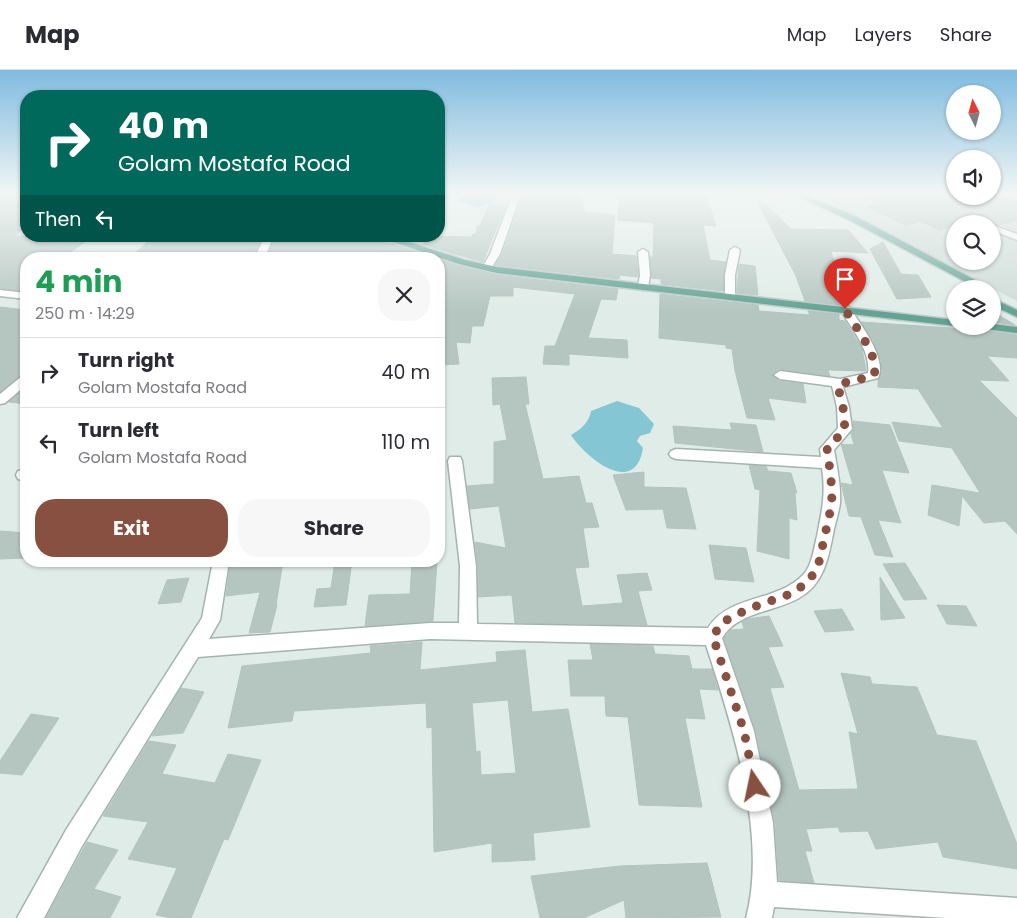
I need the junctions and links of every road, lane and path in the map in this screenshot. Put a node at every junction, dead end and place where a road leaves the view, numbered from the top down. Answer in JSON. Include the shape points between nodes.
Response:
{"nodes":[{"id":1,"x":503,"y":233,"type":"edge"},
{"id":2,"x":864,"y":233,"type":"edge"},
{"id":3,"x":880,"y":233,"type":"edge"},
{"id":4,"x":401,"y":242,"type":"edge"},
{"id":5,"x":735,"y":250,"type":"dead end"},
{"id":6,"x":434,"y":252,"type":"edge"},
{"id":7,"x":643,"y":252,"type":"dead end"},
{"id":8,"x":445,"y":256,"type":"edge"},
{"id":9,"x":486,"y":268,"type":"junction"},
{"id":10,"x":953,"y":280,"type":"edge"},
{"id":11,"x":970,"y":280,"type":"edge"},
{"id":12,"x":643,"y":286,"type":"junction"},
{"id":13,"x":0,"y":293,"type":"edge"},
{"id":14,"x":20,"y":295,"type":"edge"},
{"id":15,"x":730,"y":296,"type":"junction"},
{"id":16,"x":1001,"y":296,"type":"edge"},
{"id":17,"x":1017,"y":304,"type":"edge"},
{"id":18,"x":1001,"y":305,"type":"edge"},
{"id":19,"x":845,"y":309,"type":"junction"},
{"id":20,"x":1017,"y":314,"type":"edge"},
{"id":21,"x":946,"y":322,"type":"edge"},
{"id":22,"x":1001,"y":328,"type":"edge"},
{"id":23,"x":1017,"y":330,"type":"edge"},
{"id":24,"x":780,"y":376,"type":"dead end"},
{"id":25,"x":840,"y":383,"type":"junction"},
{"id":26,"x":20,"y":385,"type":"edge"},
{"id":27,"x":0,"y":400,"type":"edge"},
{"id":28,"x":676,"y":454,"type":"dead end"},
{"id":29,"x":455,"y":461,"type":"dead end"},
{"id":30,"x":830,"y":463,"type":"junction"},
{"id":31,"x":220,"y":567,"type":"edge"},
{"id":32,"x":468,"y":632,"type":"junction"},
{"id":33,"x":713,"y":637,"type":"junction"},
{"id":34,"x":192,"y":649,"type":"junction"},
{"id":35,"x":765,"y":894,"type":"junction"},
{"id":36,"x":1017,"y":910,"type":"edge"},
{"id":37,"x":30,"y":918,"type":"edge"},
{"id":38,"x":759,"y":918,"type":"edge"}],
"edges":[{"from":1,"to":9,"type":"street","via":[[496,254]]},
{"from":2,"to":10,"type":"main road"},
{"from":3,"to":11,"type":"main road"},
{"from":4,"to":6,"type":"main road"},
{"from":5,"to":15,"type":"street"},
{"from":7,"to":12,"type":"street"},
{"from":8,"to":9,"type":"main road"},
{"from":9,"to":12,"type":"main road"},
{"from":12,"to":15,"type":"main road"},
{"from":13,"to":14,"type":"street"},
{"from":15,"to":19,"type":"main road"},
{"from":16,"to":17,"type":"main road"},
{"from":18,"to":20,"type":"main road"},
{"from":19,"to":21,"type":"main road"},
{"from":19,"to":25,"type":"street","via":[[876,368],[874,375]]},
{"from":22,"to":23,"type":"main road"},
{"from":24,"to":25,"type":"street"},
{"from":25,"to":30,"type":"street","via":[[845,430],[827,448]]},
{"from":26,"to":27,"type":"street"},
{"from":28,"to":30,"type":"street"},
{"from":29,"to":32,"type":"street","via":[[468,566]]},
{"from":30,"to":33,"type":"street","via":[[832,503],[819,562],[810,580],[793,593],[748,609],[721,623]]},
{"from":31,"to":34,"type":"street","via":[[210,620]]},
{"from":32,"to":33,"type":"street"},
{"from":32,"to":34,"type":"street","via":[[430,631]]},
{"from":33,"to":35,"type":"street","via":[[744,731],[762,823]]},
{"from":34,"to":37,"type":"street","via":[[74,838]]},
{"from":35,"to":36,"type":"street"},
{"from":35,"to":38,"type":"street"}]}
